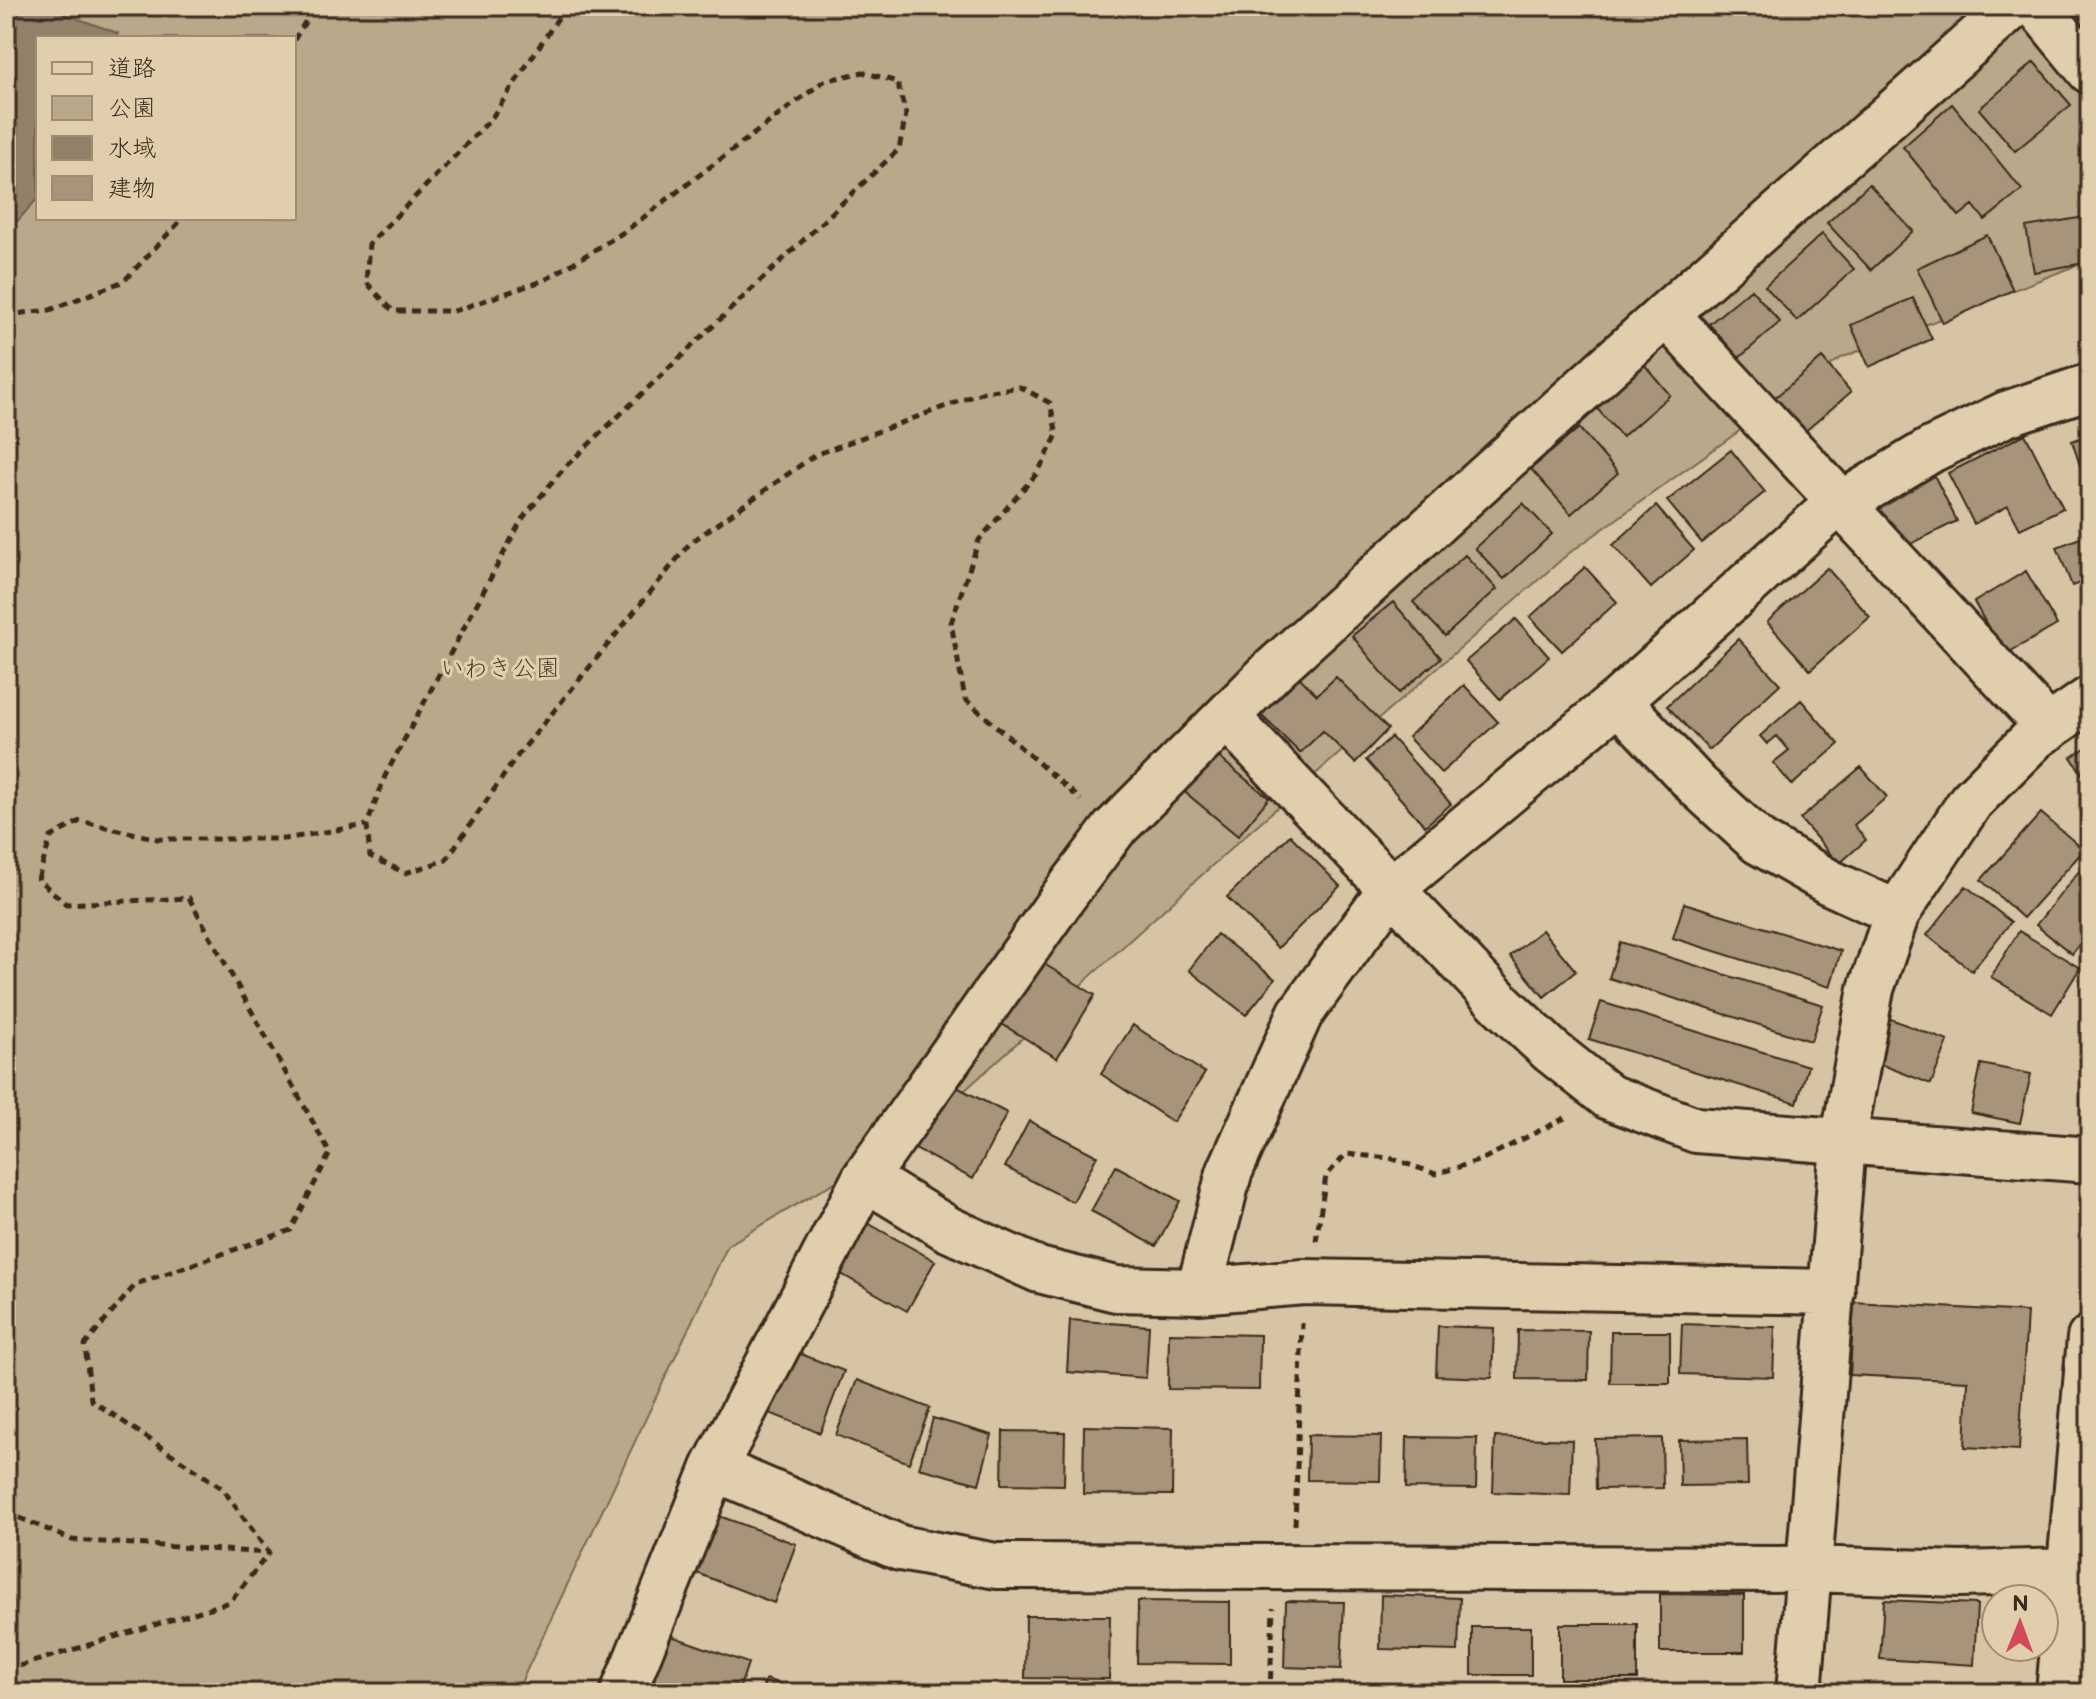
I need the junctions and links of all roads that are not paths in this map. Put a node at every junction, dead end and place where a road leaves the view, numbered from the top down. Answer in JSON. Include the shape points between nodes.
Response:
{"nodes":[{"id":1,"x":2013,"y":6,"type":"edge"},
{"id":2,"x":2037,"y":6,"type":"edge"},
{"id":3,"x":2090,"y":71,"type":"edge"},
{"id":4,"x":1666,"y":314,"type":"junction"},
{"id":5,"x":2090,"y":386,"type":"edge"},
{"id":6,"x":1840,"y":504,"type":"junction"},
{"id":7,"x":2090,"y":699,"type":"edge"},
{"id":8,"x":1618,"y":701,"type":"junction"},
{"id":9,"x":1227,"y":717,"type":"junction"},
{"id":10,"x":2049,"y":728,"type":"junction"},
{"id":11,"x":1390,"y":890,"type":"junction"},
{"id":12,"x":1897,"y":913,"type":"junction"},
{"id":13,"x":1843,"y":1143,"type":"junction"},
{"id":14,"x":2090,"y":1160,"type":"edge"},
{"id":15,"x":865,"y":1178,"type":"junction"},
{"id":16,"x":1199,"y":1291,"type":"junction"},
{"id":17,"x":1832,"y":1292,"type":"junction"},
{"id":18,"x":2090,"y":1338,"type":"edge"},
{"id":19,"x":714,"y":1468,"type":"junction"},
{"id":20,"x":1808,"y":1569,"type":"junction"},
{"id":21,"x":2069,"y":1571,"type":"junction"},
{"id":22,"x":623,"y":1693,"type":"edge"},
{"id":23,"x":1799,"y":1693,"type":"edge"},
{"id":24,"x":2059,"y":1693,"type":"edge"}],
"edges":[{"from":1,"to":4,"type":"street"},
{"from":2,"to":3,"type":"street"},
{"from":4,"to":6,"type":"street"},
{"from":4,"to":9,"type":"street"},
{"from":5,"to":6,"type":"street","via":[[2006,414],[1931,450]]},
{"from":6,"to":8,"type":"street"},
{"from":6,"to":10,"type":"street"},
{"from":7,"to":10,"type":"street"},
{"from":8,"to":11,"type":"street"},
{"from":8,"to":12,"type":"street","via":[[1759,842]]},
{"from":9,"to":11,"type":"street"},
{"from":9,"to":15,"type":"street","via":[[1114,829]]},
{"from":10,"to":12,"type":"street","via":[[1971,801]]},
{"from":11,"to":13,"type":"street","via":[[1501,1004],[1609,1097],[1696,1130]]},
{"from":11,"to":16,"type":"street","via":[[1300,1014],[1229,1173]]},
{"from":12,"to":13,"type":"street","via":[[1871,989]]},
{"from":13,"to":14,"type":"street"},
{"from":13,"to":17,"type":"street"},
{"from":15,"to":16,"type":"street","via":[[948,1229],[1039,1270],[1116,1289]]},
{"from":15,"to":19,"type":"street"},
{"from":16,"to":17,"type":"street","via":[[1310,1282]]},
{"from":17,"to":20,"type":"street"},
{"from":18,"to":21,"type":"street"},
{"from":19,"to":20,"type":"street","via":[[900,1548],[996,1566]]},
{"from":19,"to":22,"type":"street"},
{"from":20,"to":21,"type":"street"},
{"from":20,"to":23,"type":"street"},
{"from":21,"to":24,"type":"street"}]}
